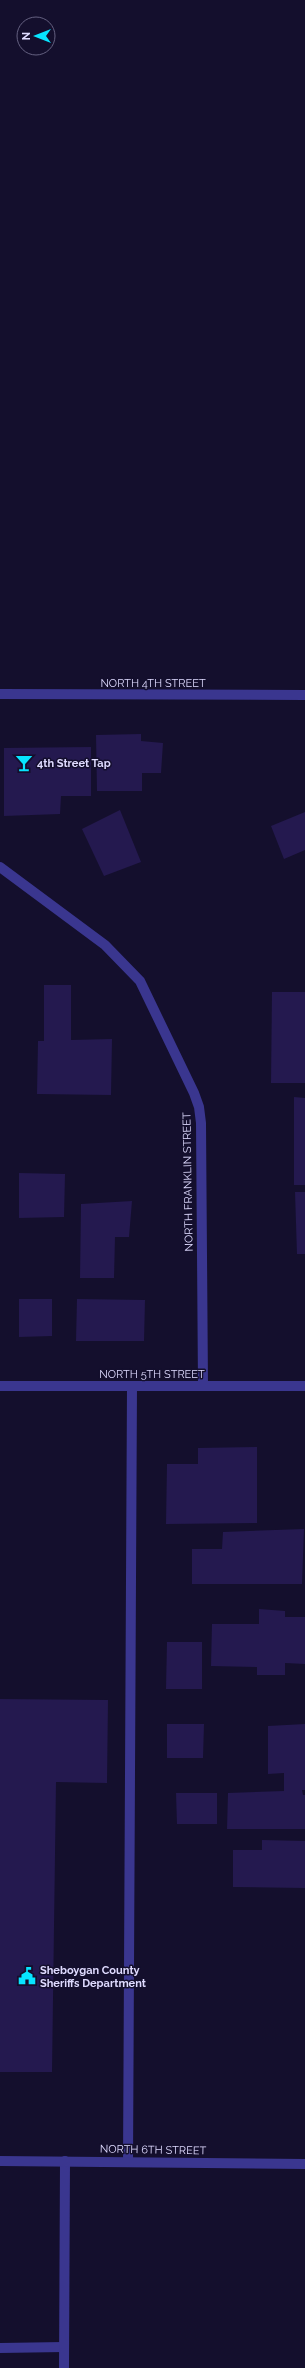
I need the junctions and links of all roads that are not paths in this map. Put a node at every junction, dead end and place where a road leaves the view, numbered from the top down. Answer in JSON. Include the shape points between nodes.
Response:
{"nodes":[{"id":1,"x":0,"y":694,"type":"edge"},
{"id":2,"x":305,"y":695,"type":"edge"},
{"id":3,"x":0,"y":867,"type":"edge"},
{"id":4,"x":0,"y":1386,"type":"edge"},
{"id":5,"x":132,"y":1386,"type":"junction"},
{"id":6,"x":203,"y":1386,"type":"junction"},
{"id":7,"x":305,"y":1386,"type":"edge"},
{"id":8,"x":0,"y":2161,"type":"edge"},
{"id":9,"x":65,"y":2161,"type":"junction"},
{"id":10,"x":128,"y":2162,"type":"junction"},
{"id":11,"x":305,"y":2164,"type":"edge"},
{"id":12,"x":64,"y":2347,"type":"junction"},
{"id":13,"x":0,"y":2348,"type":"edge"},
{"id":14,"x":64,"y":2368,"type":"edge"}],
"edges":[{"from":1,"to":2,"type":"street","name":"NORTH 4TH STREET"},
{"from":3,"to":6,"type":"street","name":"NORTH FRANKLIN STREET","via":[[91,934],[129,968],[150,999],[198,1102],[201,1123]]},
{"from":4,"to":5,"type":"street","name":"NORTH 5TH STREET"},
{"from":5,"to":6,"type":"street","name":"NORTH 5TH STREET"},
{"from":5,"to":10,"type":"street"},
{"from":6,"to":7,"type":"street","name":"NORTH 5TH STREET"},
{"from":8,"to":9,"type":"street","name":"NORTH 6TH STREET"},
{"from":9,"to":10,"type":"street","name":"NORTH 6TH STREET"},
{"from":9,"to":12,"type":"street"},
{"from":10,"to":11,"type":"street","name":"NORTH 6TH STREET"},
{"from":12,"to":13,"type":"street"},
{"from":12,"to":14,"type":"street"}]}
